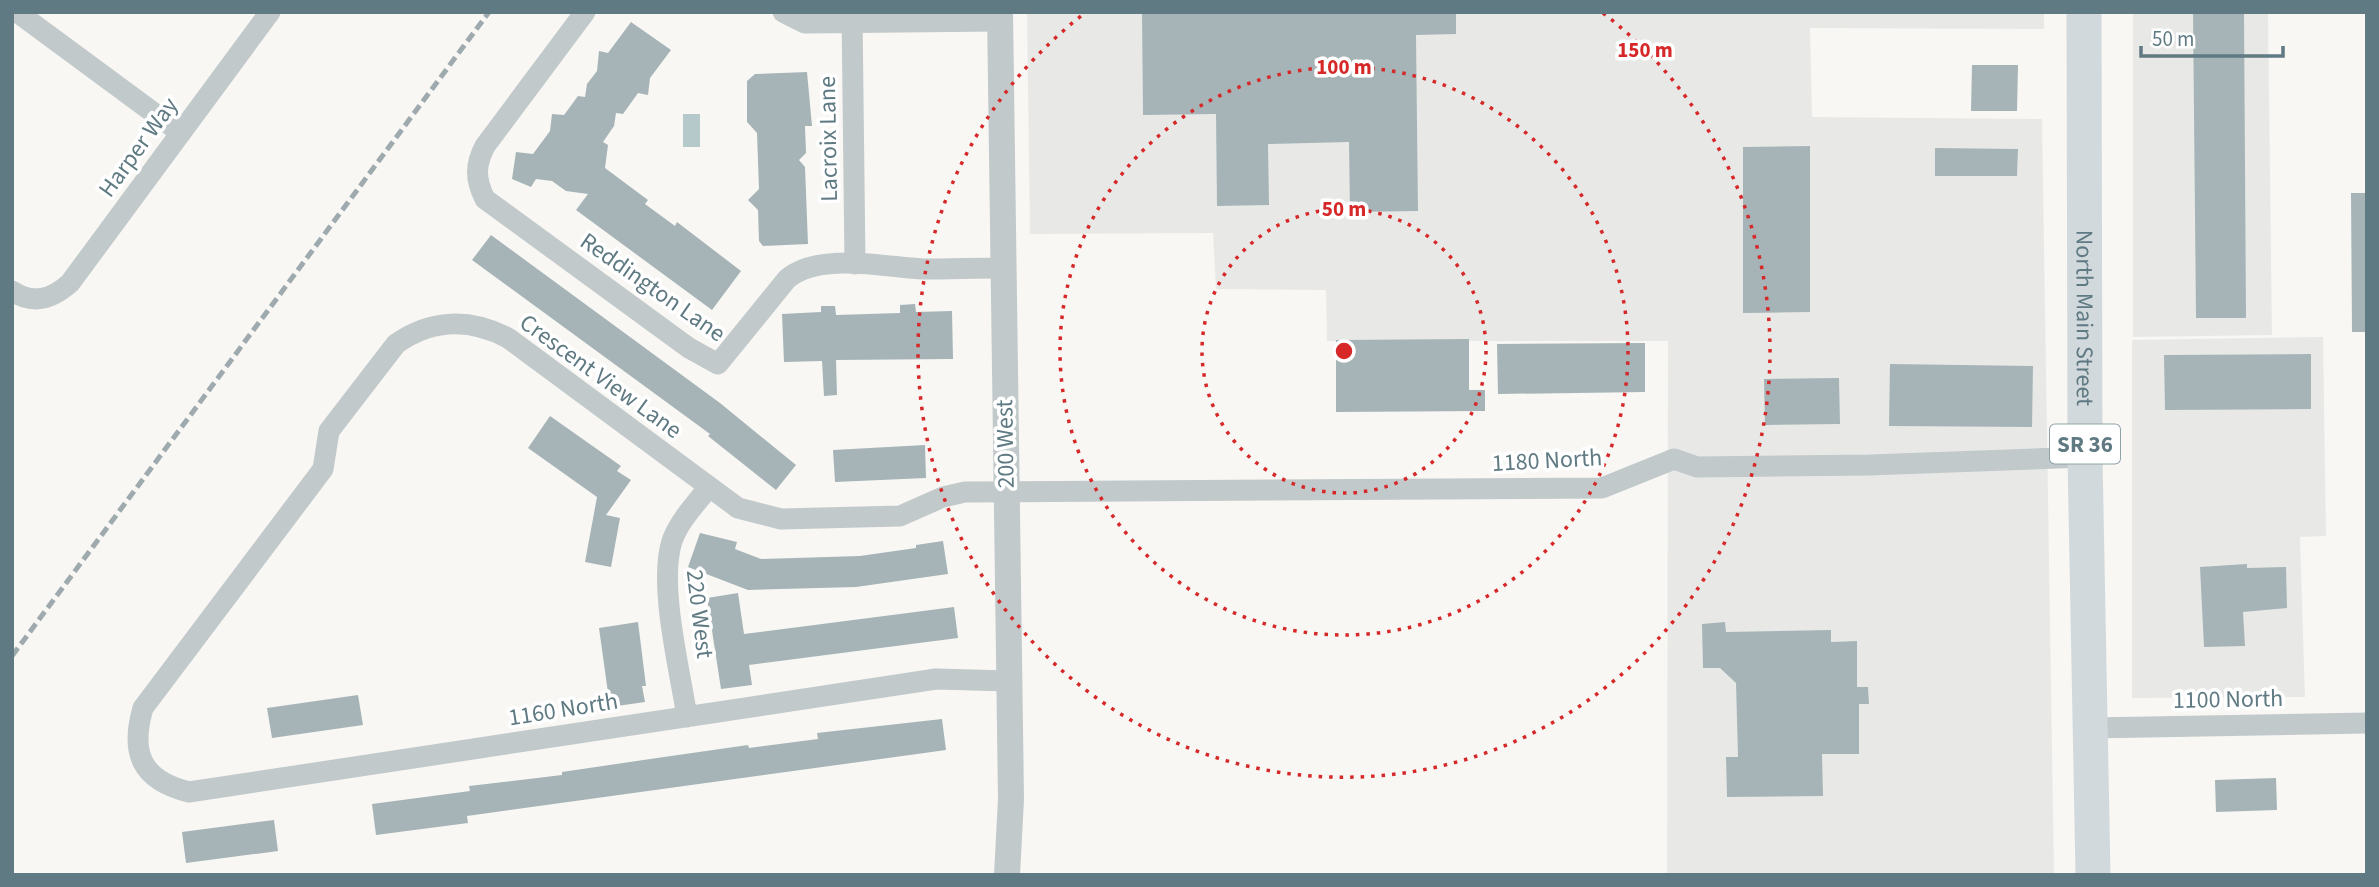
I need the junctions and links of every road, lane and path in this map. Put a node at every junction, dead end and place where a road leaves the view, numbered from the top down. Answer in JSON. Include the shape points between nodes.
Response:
{"nodes":[{"id":1,"x":17,"y":12,"type":"edge"},
{"id":2,"x":270,"y":12,"type":"edge"},
{"id":3,"x":585,"y":12,"type":"edge"},
{"id":4,"x":783,"y":12,"type":"edge"},
{"id":5,"x":2084,"y":12,"type":"edge"},
{"id":6,"x":1000,"y":16,"type":"edge"},
{"id":7,"x":853,"y":18,"type":"edge"},
{"id":8,"x":180,"y":133,"type":"junction"},
{"id":9,"x":855,"y":264,"type":"junction"},
{"id":10,"x":1004,"y":268,"type":"junction"},
{"id":11,"x":12,"y":291,"type":"edge"},
{"id":12,"x":2085,"y":457,"type":"junction"},
{"id":13,"x":708,"y":488,"type":"junction"},
{"id":14,"x":1006,"y":493,"type":"junction"},
{"id":15,"x":1009,"y":681,"type":"junction"},
{"id":16,"x":687,"y":717,"type":"junction"},
{"id":17,"x":2367,"y":723,"type":"edge"},
{"id":18,"x":2091,"y":728,"type":"junction"},
{"id":19,"x":139,"y":756,"type":"joint"},
{"id":20,"x":1007,"y":875,"type":"edge"},
{"id":21,"x":2093,"y":875,"type":"edge"}],
"edges":[{"from":1,"to":8,"type":"street"},
{"from":2,"to":8,"type":"street","name":"Harper Way"},
{"from":3,"to":9,"type":"street","name":"Reddington Lane","via":[[485,146],[476,172],[485,199],[689,348],[718,364],[799,270]]},
{"from":4,"to":7,"type":"street","via":[[805,23]]},
{"from":5,"to":12,"type":"highway","name":"North Main Street","number":"SR 36"},
{"from":6,"to":7,"type":"street"},
{"from":6,"to":10,"type":"street","name":"200 West"},
{"from":7,"to":9,"type":"street","name":"Lacroix Lane"},
{"from":8,"to":11,"type":"street","name":"Harper Way","via":[[70,283],[57,295],[38,300]]},
{"from":9,"to":10,"type":"street","name":"Reddington Lane"},
{"from":10,"to":14,"type":"street","name":"200 West"},
{"from":12,"to":14,"type":"street","name":"1180 North","via":[[1697,467],[1674,459],[1602,488]]},
{"from":12,"to":18,"type":"highway","name":"North Main Street","number":"SR 36"},
{"from":13,"to":14,"type":"street","name":"Crescent View Lane","via":[[738,508],[781,519],[900,516],[965,492]]},
{"from":13,"to":16,"type":"street","name":"220 West","via":[[679,525],[667,562]]},
{"from":13,"to":19,"type":"street","name":"Crescent View Lane","via":[[495,331],[454,323],[409,335],[396,344],[329,431],[323,469],[143,708],[136,731]]},
{"from":14,"to":15,"type":"street","name":"200 West"},
{"from":15,"to":16,"type":"street","name":"1160 North","via":[[936,679]]},
{"from":15,"to":20,"type":"street","name":"200 West"},
{"from":16,"to":19,"type":"street","name":"1160 North","via":[[189,792],[167,786],[150,774]]},
{"from":17,"to":18,"type":"street","name":"1100 North"},
{"from":18,"to":21,"type":"highway","name":"North Main Street","number":"SR 36"}]}
